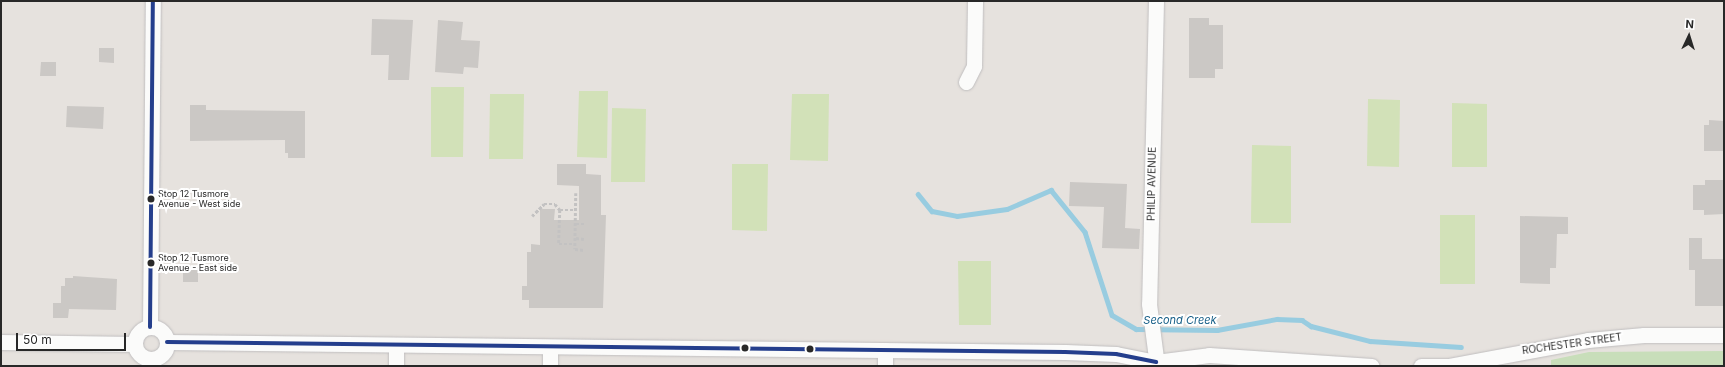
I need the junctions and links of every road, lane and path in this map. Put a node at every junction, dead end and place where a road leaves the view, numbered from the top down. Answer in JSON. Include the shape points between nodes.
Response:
{"nodes":[{"id":1,"x":153,"y":1,"type":"edge"},
{"id":2,"x":975,"y":1,"type":"edge"},
{"id":3,"x":1156,"y":1,"type":"edge"},
{"id":4,"x":966,"y":82,"type":"dead end"},
{"id":5,"x":576,"y":194,"type":"dead end"},
{"id":6,"x":560,"y":210,"type":"junction"},
{"id":7,"x":576,"y":210,"type":"junction"},
{"id":8,"x":532,"y":216,"type":"dead end"},
{"id":9,"x":576,"y":224,"type":"junction"},
{"id":10,"x":584,"y":224,"type":"dead end"},
{"id":11,"x":576,"y":238,"type":"junction"},
{"id":12,"x":584,"y":239,"type":"dead end"},
{"id":13,"x":576,"y":244,"type":"junction"},
{"id":14,"x":584,"y":250,"type":"dead end"},
{"id":15,"x":150,"y":327,"type":"junction"},
{"id":16,"x":1724,"y":335,"type":"edge"},
{"id":17,"x":1,"y":342,"type":"edge"},
{"id":18,"x":167,"y":342,"type":"junction"},
{"id":19,"x":135,"y":344,"type":"junction"},
{"id":20,"x":396,"y":345,"type":"junction"},
{"id":21,"x":550,"y":347,"type":"junction"},
{"id":22,"x":885,"y":350,"type":"junction"},
{"id":23,"x":152,"y":362,"type":"edge"},
{"id":24,"x":1480,"y":363,"type":"edge"},
{"id":25,"x":1157,"y":364,"type":"edge"},
{"id":26,"x":396,"y":366,"type":"edge"},
{"id":27,"x":550,"y":366,"type":"edge"},
{"id":28,"x":885,"y":366,"type":"edge"},
{"id":29,"x":1372,"y":366,"type":"edge"},
{"id":30,"x":1421,"y":366,"type":"edge"}],
"edges":[{"from":1,"to":15,"type":"street"},
{"from":2,"to":4,"type":"street","via":[[974,66]]},
{"from":3,"to":25,"type":"street","name":"PHILIP AVENUE","via":[[1149,304]]},
{"from":5,"to":7,"type":"path"},
{"from":6,"to":7,"type":"path"},
{"from":6,"to":8,"type":"path","via":[[555,204],[544,204]]},
{"from":6,"to":13,"type":"path","via":[[559,244]]},
{"from":7,"to":9,"type":"path"},
{"from":9,"to":10,"type":"path"},
{"from":9,"to":11,"type":"path"},
{"from":11,"to":12,"type":"path"},
{"from":11,"to":13,"type":"path"},
{"from":13,"to":14,"type":"path","via":[[576,250]]},
{"from":15,"to":18,"type":"street","via":[[160,329]]},
{"from":15,"to":19,"type":"street","via":[[137,334]]},
{"from":16,"to":24,"type":"street","name":"ROCHESTER STREET","via":[[1644,335],[1588,340]]},
{"from":17,"to":19,"type":"street"},
{"from":18,"to":20,"type":"street"},
{"from":18,"to":23,"type":"street","via":[[163,354]]},
{"from":19,"to":23,"type":"street","via":[[140,355]]},
{"from":20,"to":21,"type":"street"},
{"from":20,"to":26,"type":"street"},
{"from":21,"to":22,"type":"street"},
{"from":21,"to":27,"type":"street"},
{"from":22,"to":25,"type":"street","via":[[1116,354]]},
{"from":22,"to":28,"type":"street"},
{"from":24,"to":30,"type":"street","name":"ROCHESTER STREET"},
{"from":25,"to":29,"type":"street","via":[[1209,355]]}]}
